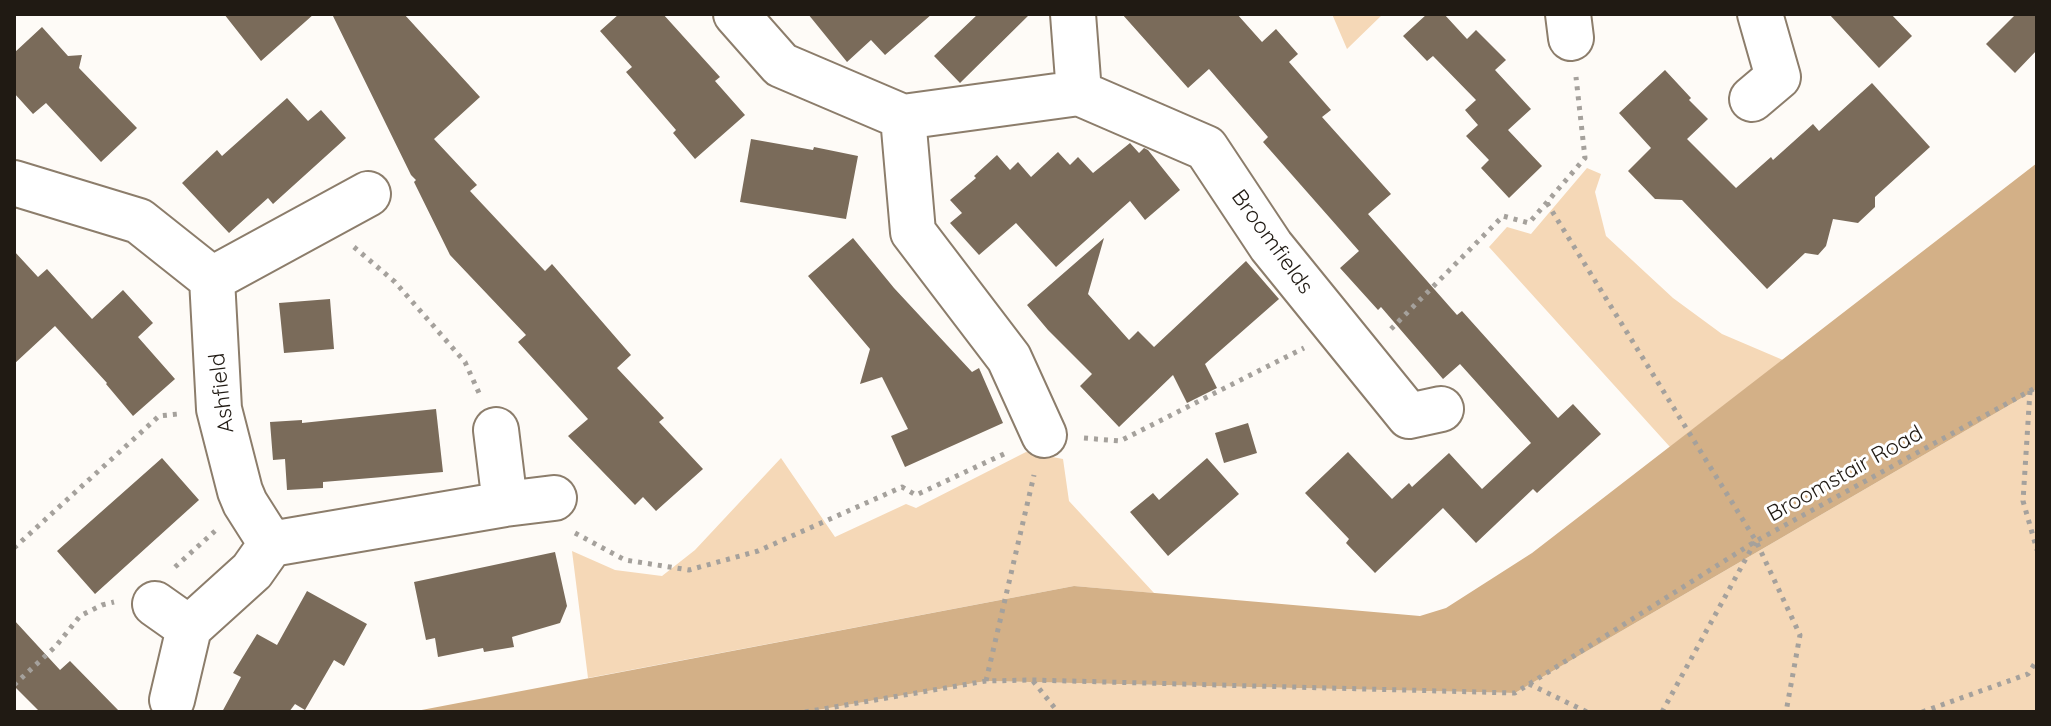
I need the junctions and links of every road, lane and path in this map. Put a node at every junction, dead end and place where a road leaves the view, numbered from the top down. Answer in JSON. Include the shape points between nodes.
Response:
{"nodes":[{"id":1,"x":736,"y":14,"type":"edge"},
{"id":2,"x":1073,"y":14,"type":"edge"},
{"id":3,"x":1760,"y":14,"type":"edge"},
{"id":4,"x":1569,"y":26,"type":"edge"},
{"id":5,"x":1778,"y":83,"type":"dead end"},
{"id":6,"x":1079,"y":93,"type":"junction"},
{"id":7,"x":903,"y":117,"type":"junction"},
{"id":8,"x":14,"y":183,"type":"edge"},
{"id":9,"x":368,"y":194,"type":"dead end"},
{"id":10,"x":1547,"y":203,"type":"junction"},
{"id":11,"x":321,"y":219,"type":"junction"},
{"id":12,"x":212,"y":279,"type":"junction"},
{"id":13,"x":1350,"y":344,"type":"junction"},
{"id":14,"x":2037,"y":387,"type":"edge"},
{"id":15,"x":2030,"y":391,"type":"junction"},
{"id":16,"x":219,"y":409,"type":"junction"},
{"id":17,"x":1441,"y":409,"type":"dead end"},
{"id":18,"x":496,"y":430,"type":"joint"},
{"id":19,"x":1044,"y":435,"type":"junction"},
{"id":20,"x":554,"y":498,"type":"joint"},
{"id":21,"x":245,"y":503,"type":"junction"},
{"id":22,"x":505,"y":504,"type":"junction"},
{"id":23,"x":1756,"y":541,"type":"junction"},
{"id":24,"x":271,"y":544,"type":"junction"},
{"id":25,"x":14,"y":548,"type":"edge"},
{"id":26,"x":2037,"y":550,"type":"edge"},
{"id":27,"x":163,"y":609,"type":"junction"},
{"id":28,"x":2037,"y":660,"type":"edge"},
{"id":29,"x":2037,"y":671,"type":"edge"},
{"id":30,"x":2028,"y":674,"type":"junction"},
{"id":31,"x":1032,"y":680,"type":"junction"},
{"id":32,"x":986,"y":681,"type":"junction"},
{"id":33,"x":1529,"y":684,"type":"junction"},
{"id":34,"x":14,"y":685,"type":"edge"},
{"id":35,"x":172,"y":700,"type":"dead end"},
{"id":36,"x":805,"y":712,"type":"edge"},
{"id":37,"x":1058,"y":712,"type":"edge"},
{"id":38,"x":1587,"y":712,"type":"edge"},
{"id":39,"x":1662,"y":712,"type":"edge"},
{"id":40,"x":1786,"y":712,"type":"edge"},
{"id":41,"x":1922,"y":712,"type":"edge"}],
"edges":[{"from":1,"to":7,"type":"street","via":[[781,65]]},
{"from":2,"to":6,"type":"street"},
{"from":3,"to":5,"type":"street"},
{"from":4,"to":10,"type":"path","via":[[1585,158]]},
{"from":6,"to":7,"type":"street"},
{"from":6,"to":13,"type":"street","name":"Broomfields","via":[[1206,148],[1271,246]]},
{"from":7,"to":19,"type":"street","via":[[913,232],[1009,358]]},
{"from":8,"to":12,"type":"street","via":[[139,221]]},
{"from":9,"to":11,"type":"street"},
{"from":10,"to":13,"type":"path","via":[[1529,223],[1503,216]]},
{"from":10,"to":23,"type":"path"},
{"from":11,"to":12,"type":"street"},
{"from":11,"to":18,"type":"path","via":[[395,282],[465,362]]},
{"from":12,"to":16,"type":"street","name":"Ashfield"},
{"from":13,"to":17,"type":"street","name":"Broomfields","via":[[1409,416]]},
{"from":13,"to":19,"type":"path","via":[[1120,441]]},
{"from":14,"to":15,"type":"path","name":"Broomstair Road"},
{"from":15,"to":23,"type":"path","name":"Broomstair Road"},
{"from":15,"to":26,"type":"path","via":[[2023,501]]},
{"from":16,"to":21,"type":"street","name":"Ashfield"},
{"from":16,"to":25,"type":"path","via":[[159,416]]},
{"from":18,"to":22,"type":"street"},
{"from":19,"to":20,"type":"path","via":[[916,495],[902,487],[758,551],[689,570],[625,560],[573,532]]},
{"from":19,"to":32,"type":"path"},
{"from":20,"to":22,"type":"street"},
{"from":21,"to":24,"type":"street","name":"Ashfield"},
{"from":21,"to":27,"type":"path"},
{"from":22,"to":24,"type":"street"},
{"from":23,"to":33,"type":"path"},
{"from":23,"to":39,"type":"path","name":"Broomstair Road"},
{"from":23,"to":40,"type":"path","via":[[1800,635]]},
{"from":24,"to":27,"type":"street","via":[[252,571]]},
{"from":27,"to":34,"type":"path","via":[[102,605],[80,616]]},
{"from":27,"to":35,"type":"street"},
{"from":28,"to":30,"type":"path"},
{"from":29,"to":30,"type":"path"},
{"from":30,"to":41,"type":"path"},
{"from":31,"to":32,"type":"path"},
{"from":31,"to":33,"type":"path","via":[[1515,693]]},
{"from":31,"to":37,"type":"path"},
{"from":32,"to":36,"type":"path"},
{"from":33,"to":38,"type":"path"}]}
